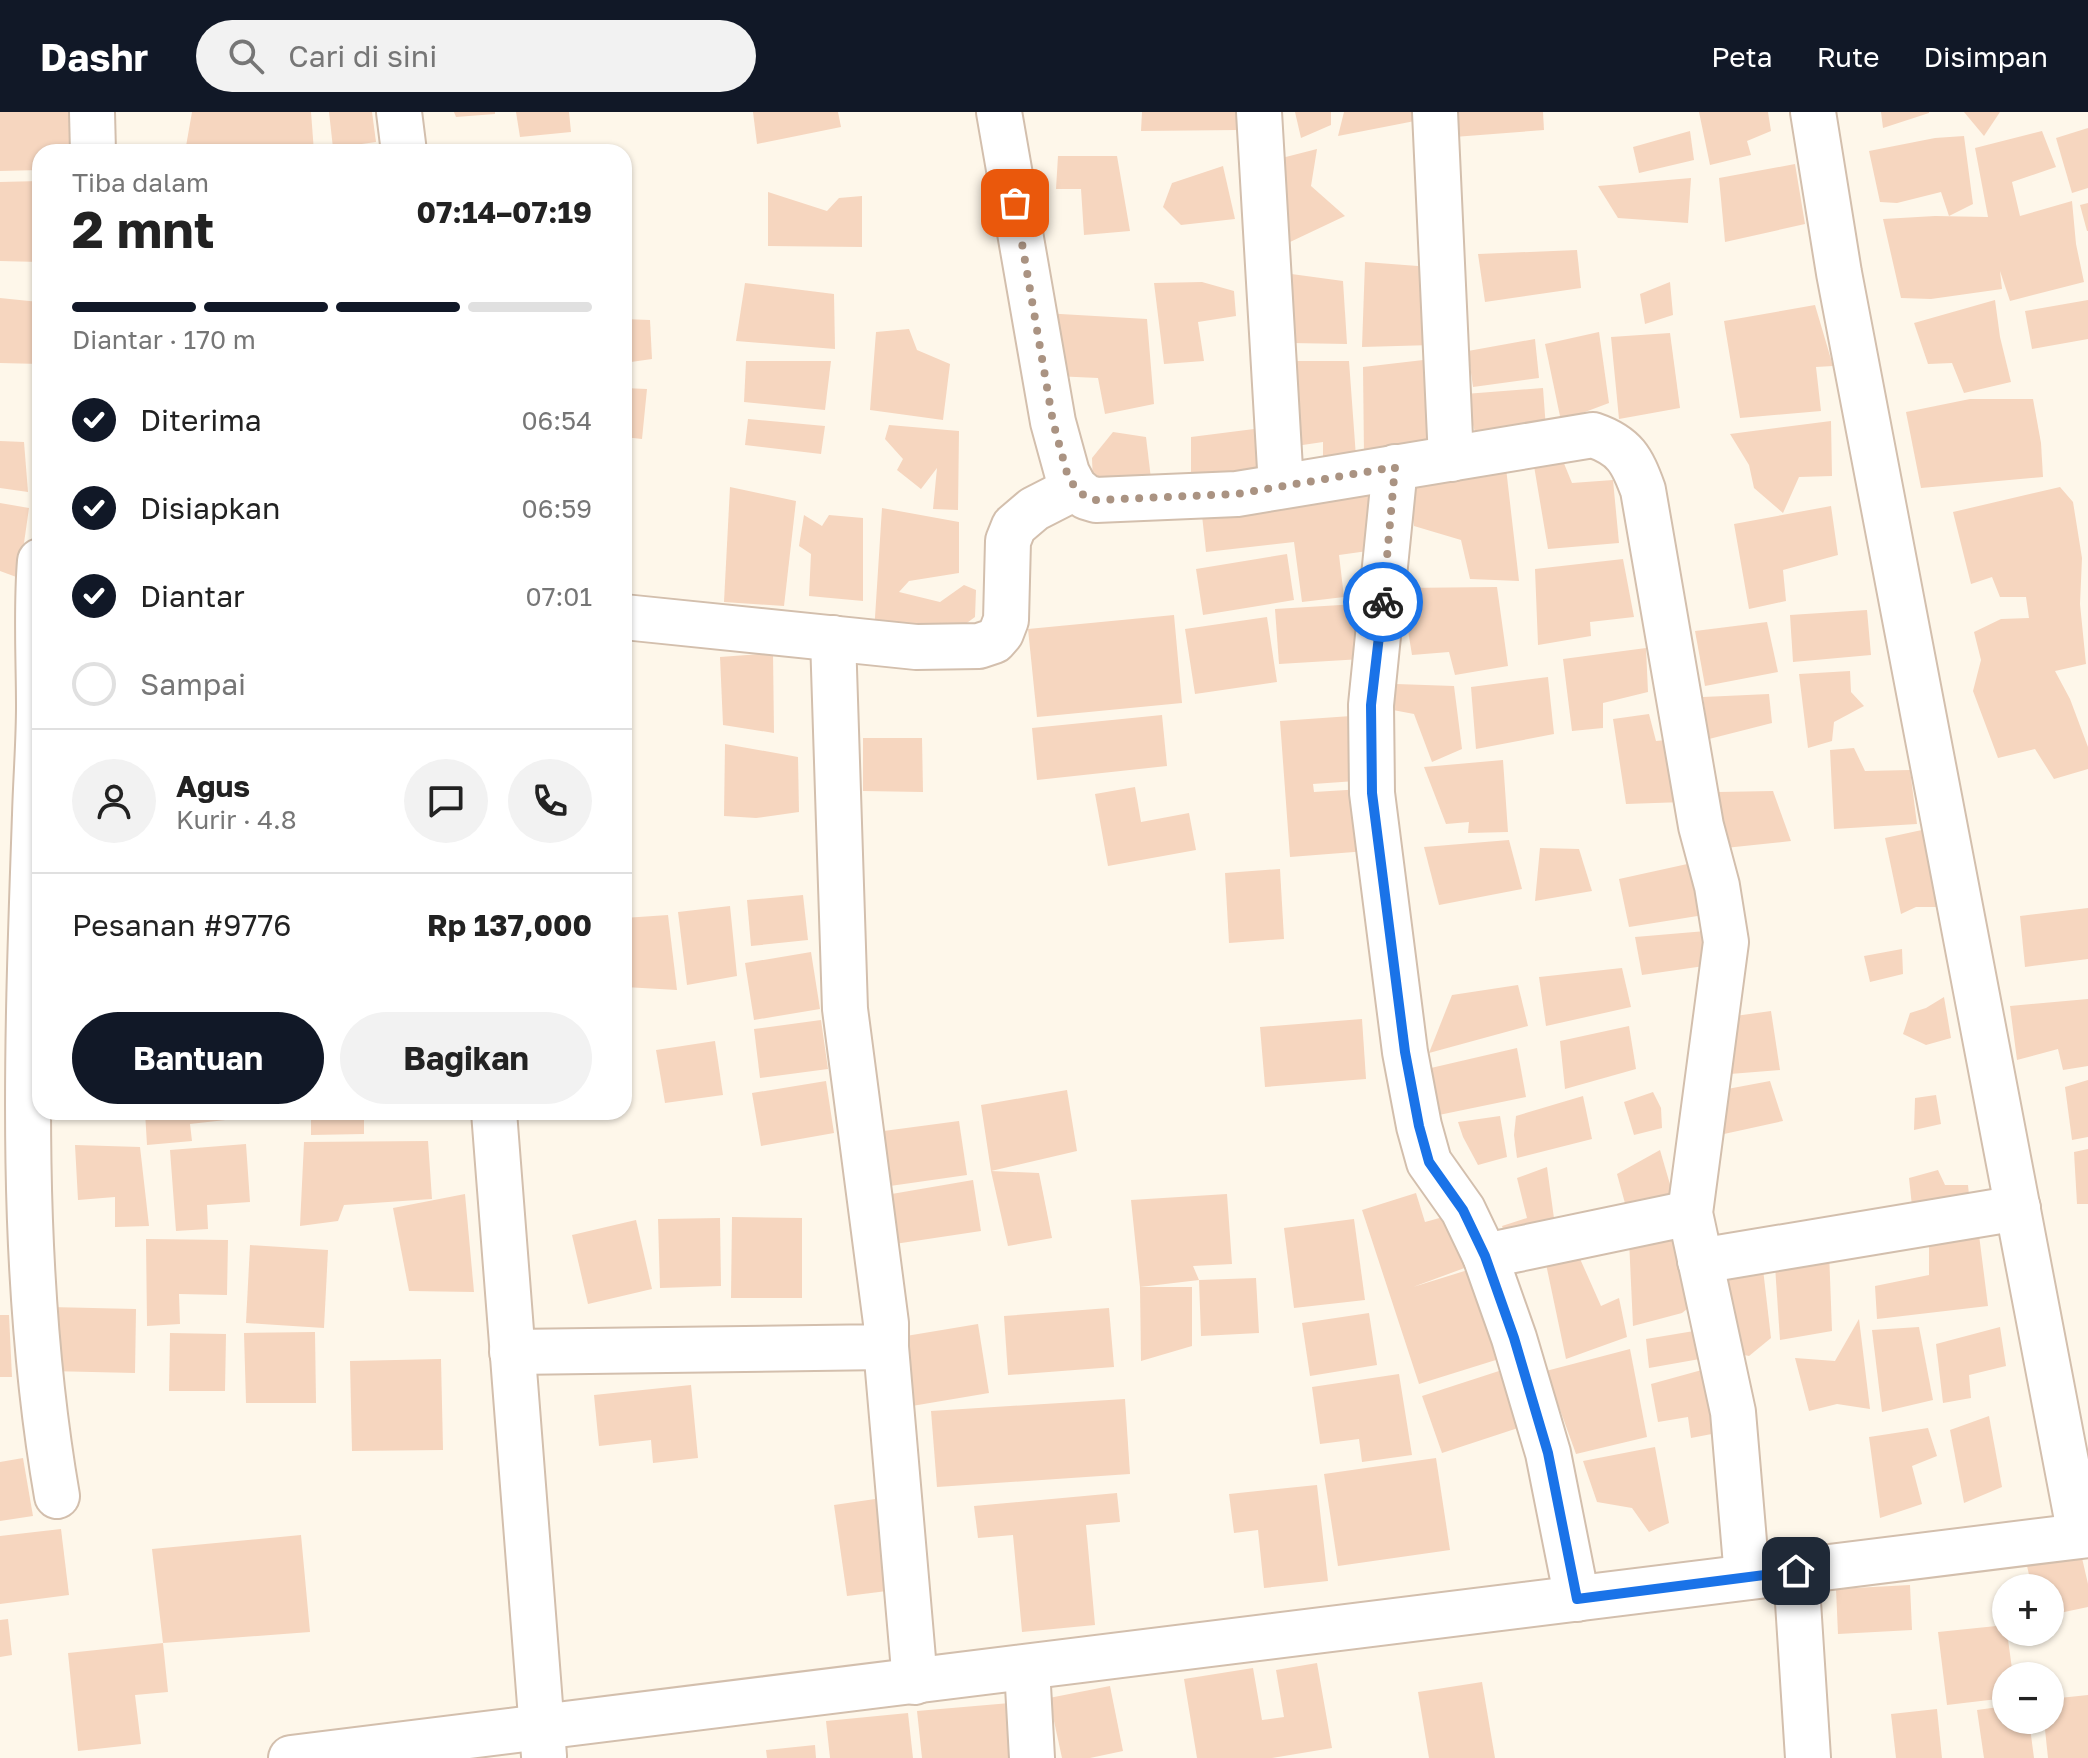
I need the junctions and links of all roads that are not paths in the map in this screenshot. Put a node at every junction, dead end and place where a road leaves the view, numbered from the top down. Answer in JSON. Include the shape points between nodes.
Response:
{"nodes":[{"id":1,"x":92,"y":112,"type":"edge"},
{"id":2,"x":399,"y":112,"type":"edge"},
{"id":3,"x":999,"y":112,"type":"edge"},
{"id":4,"x":1259,"y":112,"type":"edge"},
{"id":5,"x":1435,"y":112,"type":"edge"},
{"id":6,"x":1813,"y":112,"type":"edge"},
{"id":7,"x":93,"y":144,"type":"edge"},
{"id":8,"x":403,"y":144,"type":"edge"},
{"id":9,"x":1451,"y":459,"type":"junction"},
{"id":10,"x":1395,"y":467,"type":"junction"},
{"id":11,"x":1281,"y":486,"type":"junction"},
{"id":12,"x":1075,"y":488,"type":"junction"},
{"id":13,"x":632,"y":618,"type":"edge"},
{"id":14,"x":833,"y":638,"type":"junction"},
{"id":15,"x":32,"y":755,"type":"edge"},
{"id":16,"x":17,"y":859,"type":"edge"},
{"id":17,"x":495,"y":1120,"type":"edge"},
{"id":18,"x":2018,"y":1208,"type":"junction"},
{"id":19,"x":1690,"y":1213,"type":"junction"},
{"id":20,"x":1485,"y":1256,"type":"junction"},
{"id":21,"x":1700,"y":1261,"type":"junction"},
{"id":22,"x":886,"y":1347,"type":"junction"},
{"id":23,"x":512,"y":1352,"type":"junction"},
{"id":24,"x":57,"y":1496,"type":"dead end"},
{"id":25,"x":2084,"y":1535,"type":"edge"},
{"id":26,"x":1796,"y":1571,"type":"junction"},
{"id":27,"x":1747,"y":1577,"type":"junction"},
{"id":28,"x":1577,"y":1599,"type":"junction"},
{"id":29,"x":1027,"y":1668,"type":"junction"},
{"id":30,"x":915,"y":1682,"type":"junction"},
{"id":31,"x":543,"y":1743,"type":"edge"},
{"id":32,"x":291,"y":1758,"type":"edge"},
{"id":33,"x":1032,"y":1758,"type":"edge"},
{"id":34,"x":1808,"y":1758,"type":"edge"}],
"edges":[{"from":1,"to":7,"type":"street"},
{"from":2,"to":8,"type":"street"},
{"from":3,"to":12,"type":"street","via":[[1053,422]]},
{"from":4,"to":11,"type":"street"},
{"from":5,"to":9,"type":"street"},
{"from":6,"to":18,"type":"street","via":[[1841,288]]},
{"from":9,"to":10,"type":"street"},
{"from":9,"to":19,"type":"street","via":[[1593,435],[1613,442],[1632,461],[1643,490],[1726,942]]},
{"from":10,"to":11,"type":"street"},
{"from":10,"to":20,"type":"street","via":[[1371,705],[1372,793],[1419,1126],[1429,1162],[1463,1210]]},
{"from":11,"to":12,"type":"street","via":[[1237,494],[1096,500]]},
{"from":12,"to":14,"type":"street","via":[[1014,526],[1008,541],[1006,620],[994,641],[916,647]]},
{"from":13,"to":14,"type":"street"},
{"from":14,"to":22,"type":"street","via":[[845,1009]]},
{"from":15,"to":16,"type":"street"},
{"from":16,"to":24,"type":"street","via":[[32,1297]]},
{"from":17,"to":23,"type":"street"},
{"from":18,"to":21,"type":"street"},
{"from":18,"to":25,"type":"street"},
{"from":19,"to":20,"type":"street"},
{"from":19,"to":21,"type":"street"},
{"from":20,"to":28,"type":"street","via":[[1548,1453]]},
{"from":21,"to":27,"type":"street","via":[[1733,1412]]},
{"from":22,"to":23,"type":"street"},
{"from":22,"to":30,"type":"street"},
{"from":23,"to":31,"type":"street"},
{"from":25,"to":26,"type":"street"},
{"from":26,"to":27,"type":"street"},
{"from":26,"to":34,"type":"street"},
{"from":27,"to":28,"type":"street"},
{"from":28,"to":29,"type":"street"},
{"from":29,"to":30,"type":"street"},
{"from":29,"to":33,"type":"street"},
{"from":30,"to":31,"type":"street"},
{"from":31,"to":32,"type":"street"}]}
